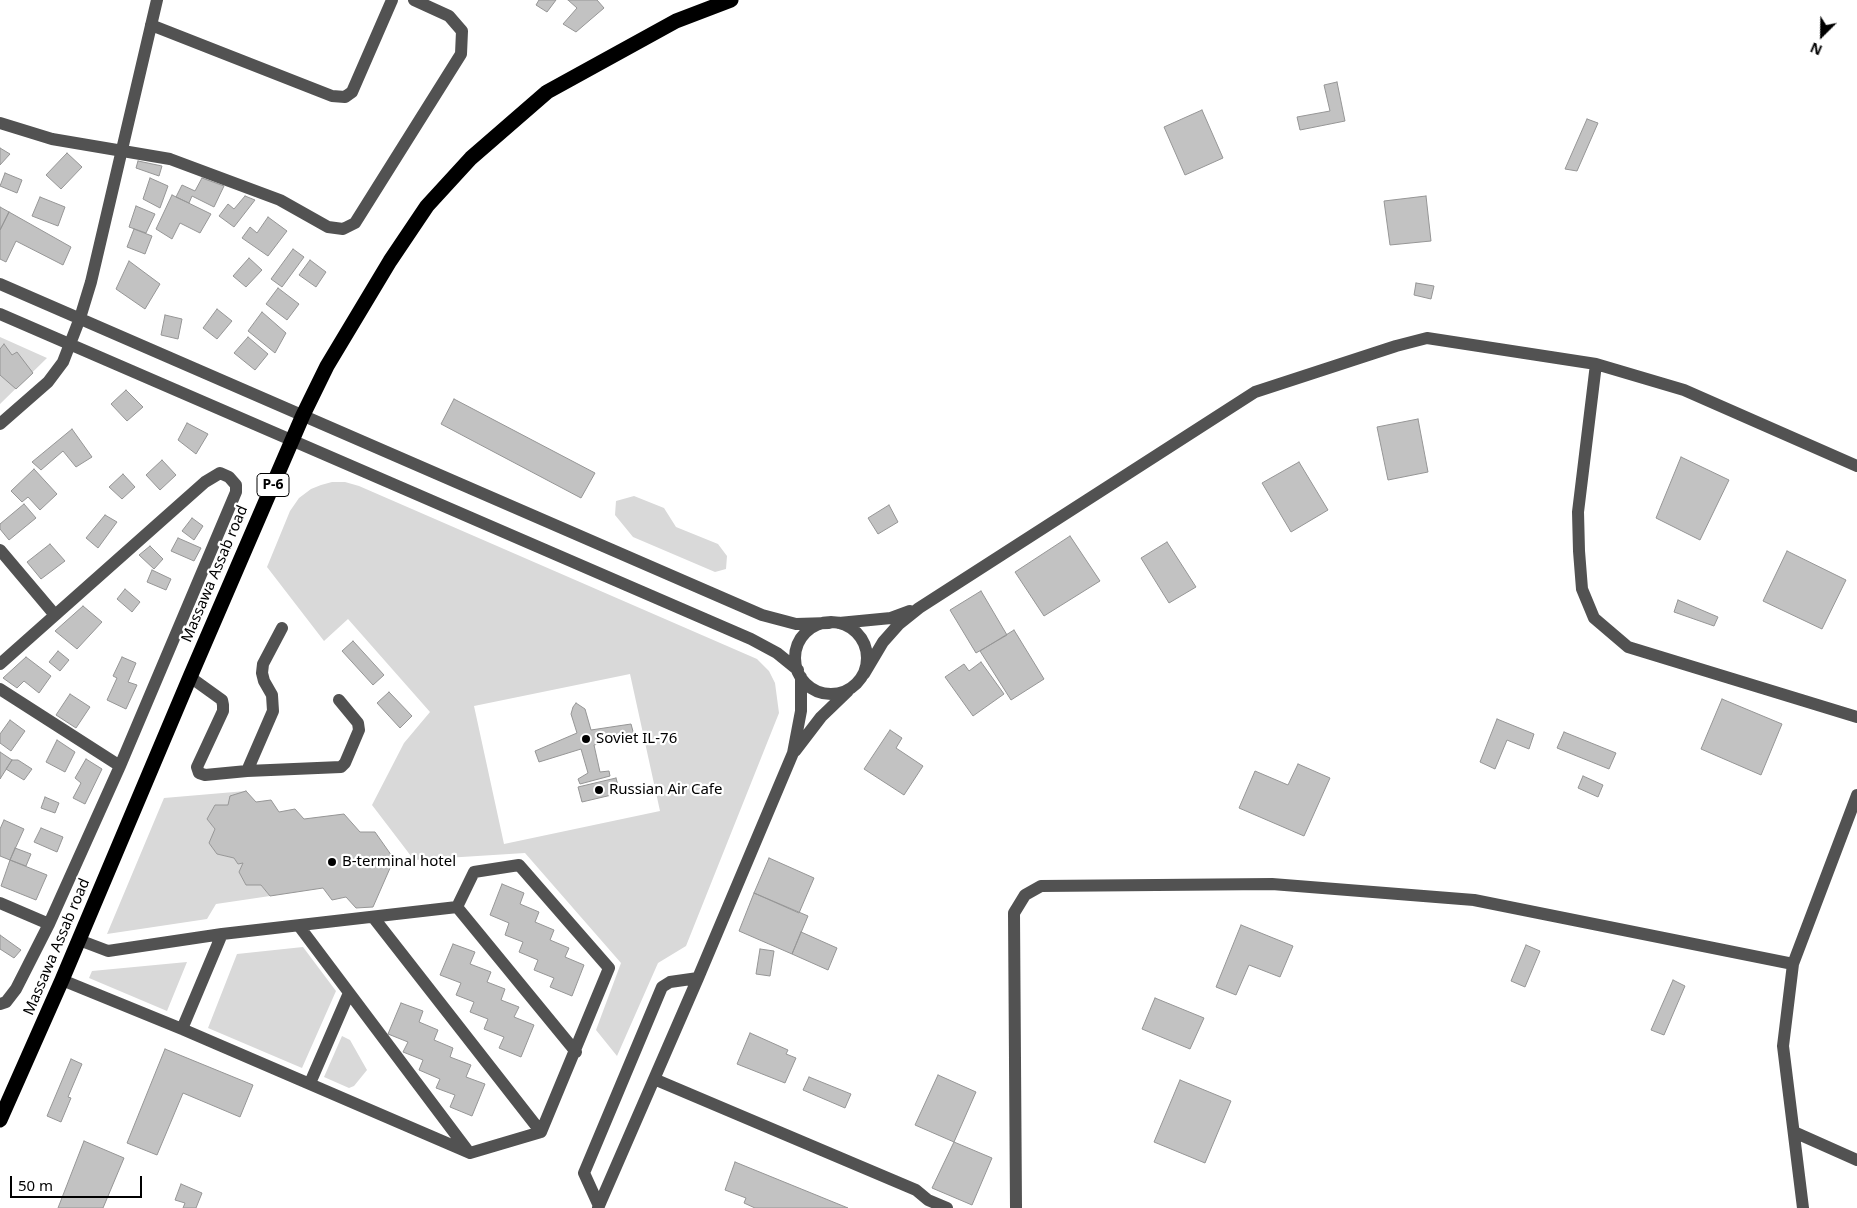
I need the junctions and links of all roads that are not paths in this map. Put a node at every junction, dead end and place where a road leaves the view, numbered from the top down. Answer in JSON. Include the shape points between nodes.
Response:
{"nodes":[{"id":1,"x":157,"y":0,"type":"edge"},
{"id":2,"x":392,"y":0,"type":"edge"},
{"id":3,"x":414,"y":0,"type":"edge"},
{"id":4,"x":731,"y":0,"type":"edge"},
{"id":5,"x":151,"y":25,"type":"junction"},
{"id":6,"x":0,"y":123,"type":"edge"},
{"id":7,"x":121,"y":150,"type":"junction"},
{"id":8,"x":0,"y":284,"type":"edge"},
{"id":9,"x":0,"y":314,"type":"edge"},
{"id":10,"x":80,"y":318,"type":"junction"},
{"id":11,"x":69,"y":344,"type":"junction"},
{"id":12,"x":1596,"y":364,"type":"junction"},
{"id":13,"x":303,"y":415,"type":"junction"},
{"id":14,"x":0,"y":424,"type":"edge"},
{"id":15,"x":292,"y":440,"type":"junction"},
{"id":16,"x":1857,"y":466,"type":"edge"},
{"id":17,"x":0,"y":550,"type":"edge"},
{"id":18,"x":919,"y":608,"type":"junction"},
{"id":19,"x":55,"y":615,"type":"junction"},
{"id":20,"x":832,"y":623,"type":"junction"},
{"id":21,"x":282,"y":628,"type":"dead end"},
{"id":22,"x":0,"y":664,"type":"edge"},
{"id":23,"x":799,"y":674,"type":"junction"},
{"id":24,"x":864,"y":674,"type":"junction"},
{"id":25,"x":190,"y":677,"type":"junction"},
{"id":26,"x":855,"y":685,"type":"junction"},
{"id":27,"x":0,"y":689,"type":"edge"},
{"id":28,"x":339,"y":700,"type":"dead end"},
{"id":29,"x":1857,"y":717,"type":"edge"},
{"id":30,"x":793,"y":753,"type":"junction"},
{"id":31,"x":120,"y":766,"type":"junction"},
{"id":32,"x":247,"y":771,"type":"junction"},
{"id":33,"x":1857,"y":795,"type":"edge"},
{"id":34,"x":0,"y":903,"type":"edge"},
{"id":35,"x":457,"y":907,"type":"junction"},
{"id":36,"x":373,"y":917,"type":"junction"},
{"id":37,"x":49,"y":924,"type":"junction"},
{"id":38,"x":299,"y":926,"type":"junction"},
{"id":39,"x":222,"y":934,"type":"junction"},
{"id":40,"x":79,"y":940,"type":"junction"},
{"id":41,"x":1793,"y":964,"type":"junction"},
{"id":42,"x":698,"y":978,"type":"junction"},
{"id":43,"x":62,"y":980,"type":"junction"},
{"id":44,"x":349,"y":993,"type":"junction"},
{"id":45,"x":0,"y":1004,"type":"edge"},
{"id":46,"x":182,"y":1029,"type":"junction"},
{"id":47,"x":576,"y":1052,"type":"junction"},
{"id":48,"x":654,"y":1079,"type":"junction"},
{"id":49,"x":310,"y":1083,"type":"junction"},
{"id":50,"x":0,"y":1120,"type":"edge"},
{"id":51,"x":542,"y":1132,"type":"junction"},
{"id":52,"x":1794,"y":1132,"type":"junction"},
{"id":53,"x":470,"y":1153,"type":"junction"},
{"id":54,"x":1857,"y":1160,"type":"edge"},
{"id":55,"x":598,"y":1207,"type":"edge"},
{"id":56,"x":948,"y":1208,"type":"edge"},
{"id":57,"x":1016,"y":1208,"type":"edge"},
{"id":58,"x":1803,"y":1208,"type":"edge"}],
"edges":[{"from":1,"to":5,"type":"street"},
{"from":2,"to":5,"type":"street","via":[[352,92],[345,97],[332,96]]},
{"from":3,"to":7,"type":"street","via":[[449,16],[462,31],[461,54],[355,223],[343,229],[328,226],[280,200],[170,158]]},
{"from":4,"to":13,"type":"highway","name":"Massawa Assab road","number":"P-6","via":[[676,21],[547,92],[471,158],[427,206],[390,261],[327,366]]},
{"from":5,"to":7,"type":"street"},
{"from":6,"to":7,"type":"street","via":[[52,139]]},
{"from":7,"to":10,"type":"street"},
{"from":8,"to":10,"type":"street"},
{"from":9,"to":11,"type":"street"},
{"from":10,"to":11,"type":"street"},
{"from":10,"to":13,"type":"street"},
{"from":11,"to":14,"type":"street","via":[[63,362],[48,382]]},
{"from":11,"to":15,"type":"street"},
{"from":12,"to":16,"type":"street","via":[[1684,390]]},
{"from":12,"to":18,"type":"street","via":[[1427,338],[1255,392]]},
{"from":12,"to":29,"type":"street","via":[[1578,512],[1582,589],[1594,618],[1628,647]]},
{"from":13,"to":15,"type":"highway","name":"Massawa Assab road","number":"P-6"},
{"from":13,"to":20,"type":"street","via":[[762,615],[796,624]]},
{"from":15,"to":23,"type":"street","via":[[751,638],[777,653]]},
{"from":15,"to":25,"type":"highway","name":"Massawa Assab road","number":"P-6"},
{"from":17,"to":19,"type":"street"},
{"from":18,"to":20,"type":"street","via":[[891,618]]},
{"from":18,"to":24,"type":"street","via":[[884,642]]},
{"from":19,"to":22,"type":"street"},
{"from":19,"to":31,"type":"street","via":[[204,482],[220,473],[236,485],[236,492]]},
{"from":20,"to":23,"type":"street","via":[[813,628],[802,639],[796,654]]},
{"from":20,"to":24,"type":"street","via":[[856,633],[864,645],[867,659]]},
{"from":21,"to":32,"type":"street","via":[[263,664],[262,673],[272,695],[273,711]]},
{"from":23,"to":26,"type":"street","via":[[812,688],[826,694],[841,693]]},
{"from":23,"to":30,"type":"street","via":[[801,711]]},
{"from":24,"to":26,"type":"street"},
{"from":25,"to":32,"type":"street","via":[[222,700],[224,705],[197,767],[199,773]]},
{"from":25,"to":40,"type":"highway","name":"Massawa Assab road","number":"P-6"},
{"from":26,"to":30,"type":"street","via":[[821,717]]},
{"from":27,"to":31,"type":"street"},
{"from":28,"to":32,"type":"street","via":[[358,723],[359,730],[341,767]]},
{"from":30,"to":42,"type":"street"},
{"from":31,"to":37,"type":"street"},
{"from":33,"to":41,"type":"street"},
{"from":34,"to":37,"type":"street"},
{"from":35,"to":36,"type":"street"},
{"from":35,"to":47,"type":"street"},
{"from":35,"to":47,"type":"street","via":[[474,872],[519,865],[608,968]]},
{"from":36,"to":38,"type":"street"},
{"from":36,"to":51,"type":"street"},
{"from":37,"to":45,"type":"street","via":[[16,989],[6,1002]]},
{"from":38,"to":39,"type":"street"},
{"from":38,"to":44,"type":"street"},
{"from":39,"to":40,"type":"street","via":[[108,951]]},
{"from":39,"to":46,"type":"street"},
{"from":40,"to":43,"type":"highway","name":"Massawa Assab road","number":"P-6"},
{"from":41,"to":52,"type":"street","via":[[1783,1046]]},
{"from":41,"to":57,"type":"street","via":[[1474,900],[1272,884],[1041,886],[1025,895],[1014,913]]},
{"from":42,"to":48,"type":"street"},
{"from":42,"to":55,"type":"street","via":[[670,982],[662,987],[584,1173]]},
{"from":43,"to":46,"type":"street"},
{"from":43,"to":50,"type":"highway","name":"Massawa Assab road","number":"P-6"},
{"from":44,"to":49,"type":"street"},
{"from":44,"to":53,"type":"street"},
{"from":46,"to":49,"type":"street"},
{"from":47,"to":51,"type":"street"},
{"from":48,"to":55,"type":"street"},
{"from":48,"to":56,"type":"street","via":[[916,1190],[928,1200]]},
{"from":49,"to":53,"type":"street"},
{"from":51,"to":53,"type":"street"},
{"from":52,"to":54,"type":"street"},
{"from":52,"to":58,"type":"street"}]}
